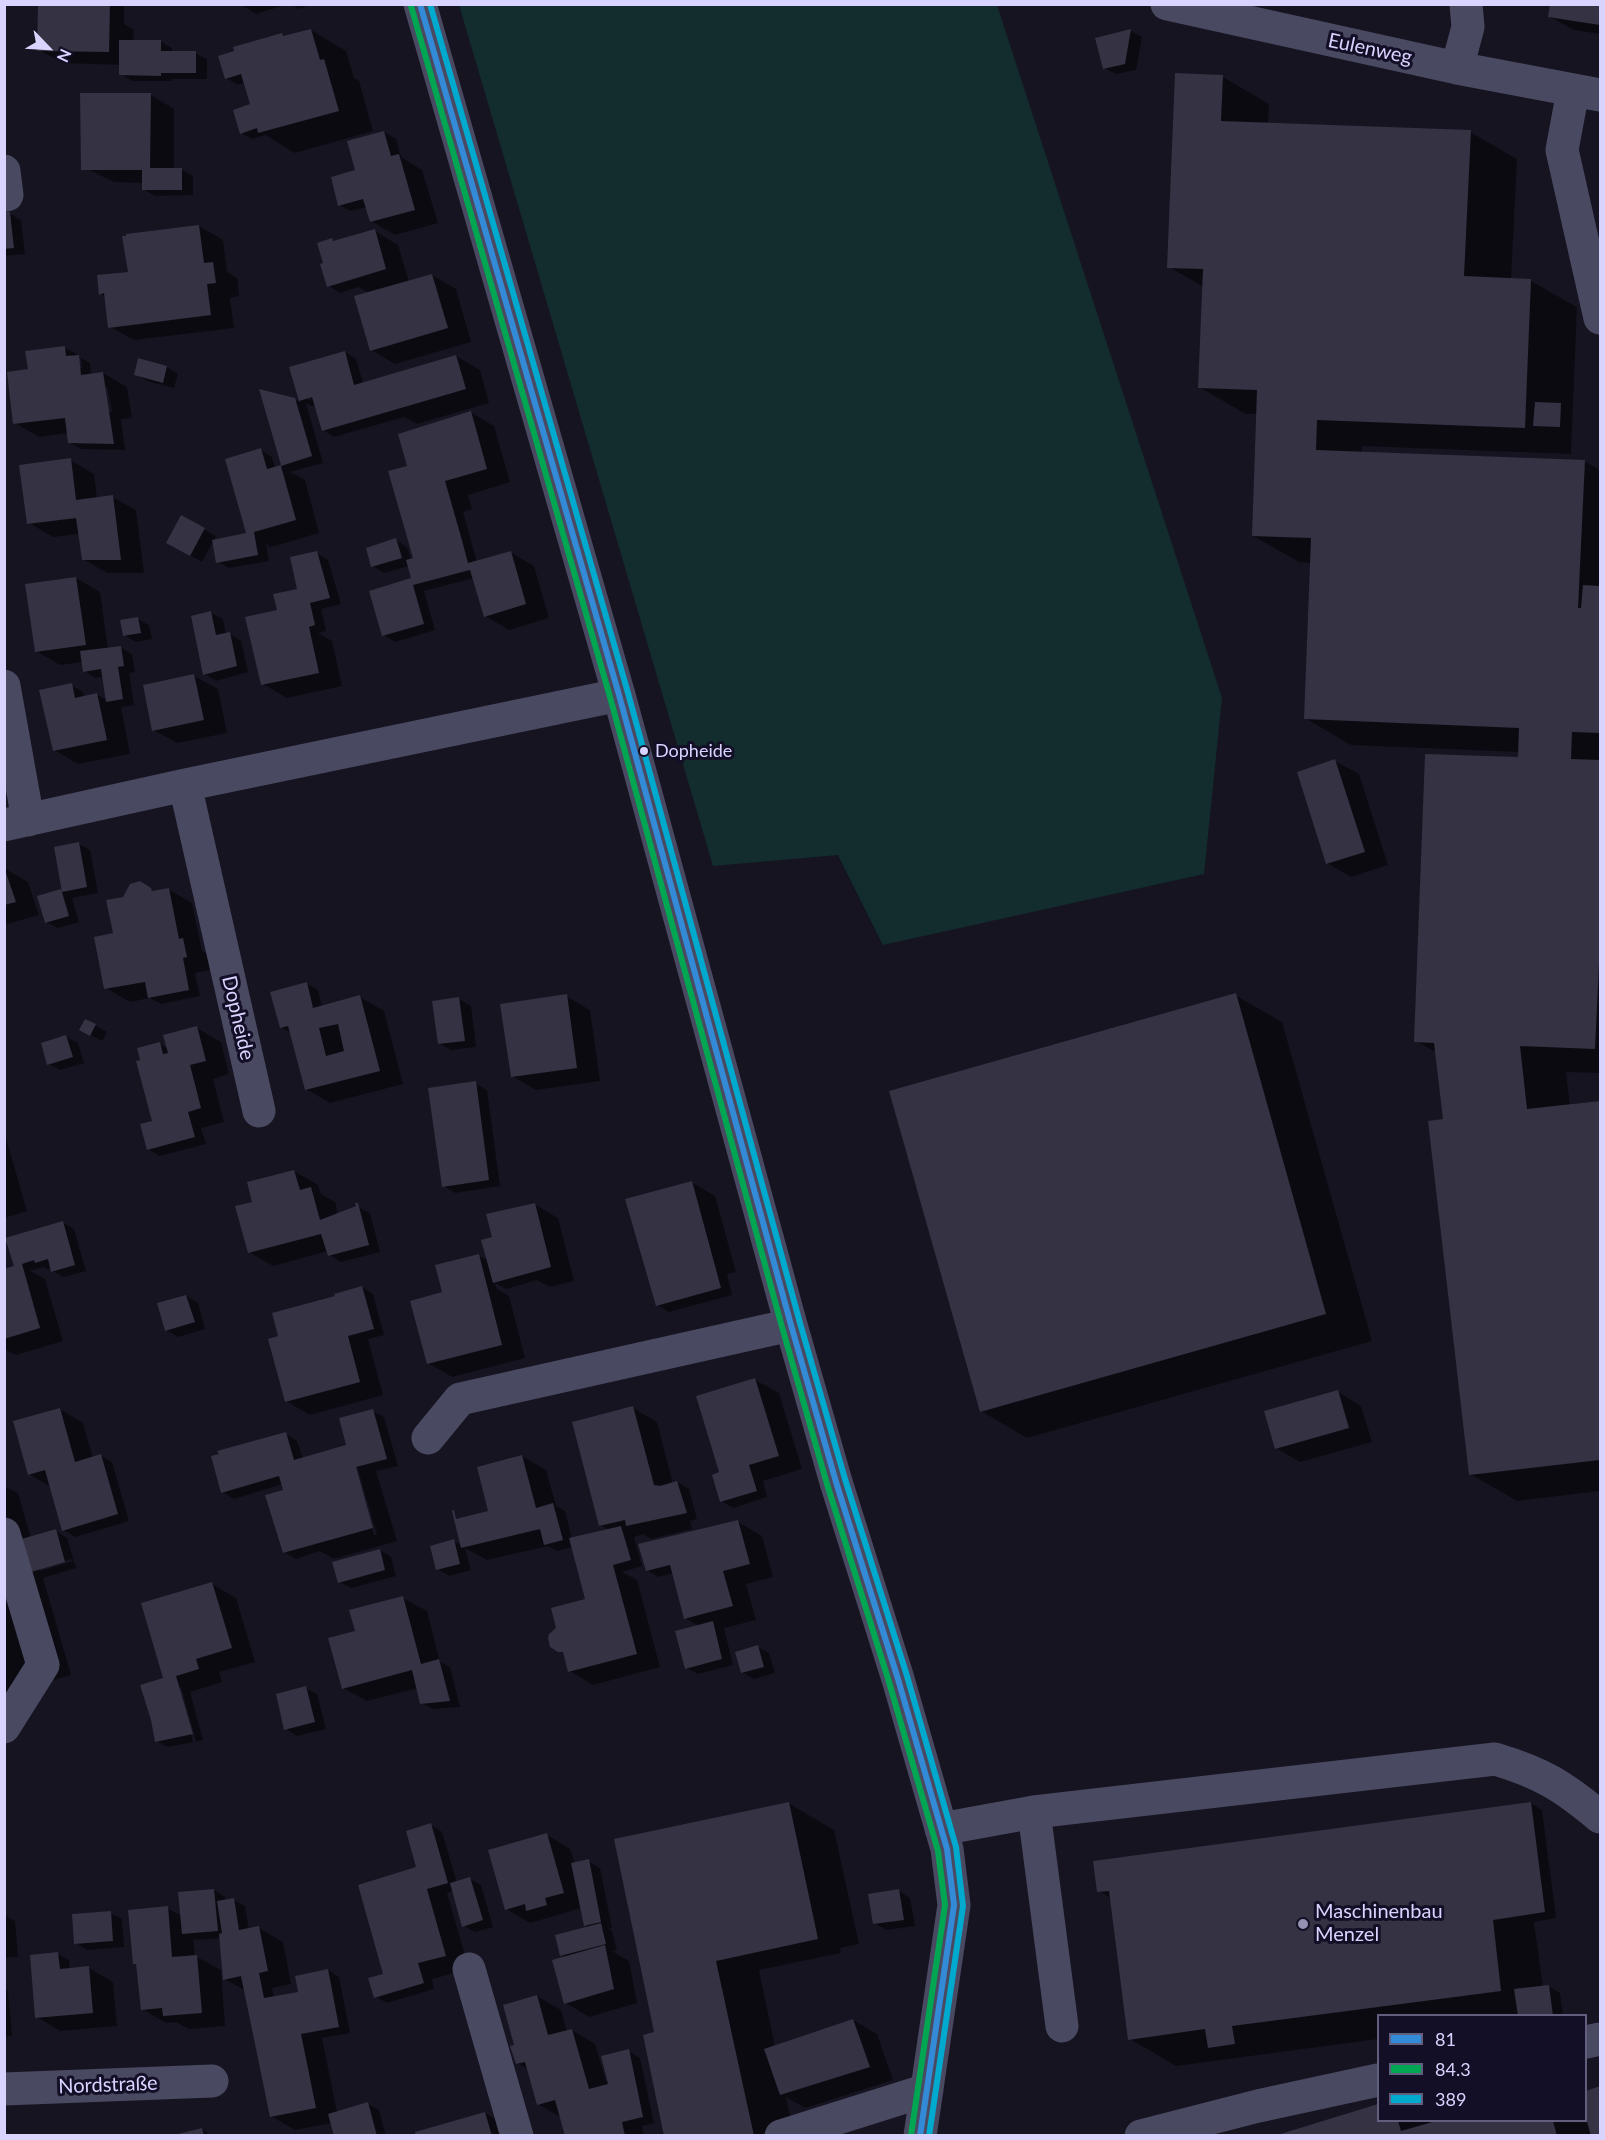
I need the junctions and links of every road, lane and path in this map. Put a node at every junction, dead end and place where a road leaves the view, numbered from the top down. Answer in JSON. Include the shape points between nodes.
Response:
{"nodes":[{"id":1,"x":420,"y":4,"type":"edge"},
{"id":2,"x":1167,"y":4,"type":"edge"},
{"id":3,"x":1466,"y":4,"type":"edge"},
{"id":4,"x":1457,"y":68,"type":"junction"},
{"id":5,"x":1587,"y":93,"type":"edge"},
{"id":6,"x":1600,"y":318,"type":"edge"},
{"id":7,"x":4,"y":686,"type":"edge"},
{"id":8,"x":619,"y":696,"type":"junction"},
{"id":9,"x":185,"y":785,"type":"junction"},
{"id":10,"x":16,"y":822,"type":"edge"},
{"id":11,"x":260,"y":1111,"type":"dead end"},
{"id":12,"x":791,"y":1325,"type":"junction"},
{"id":13,"x":428,"y":1438,"type":"dead end"},
{"id":14,"x":4,"y":1534,"type":"edge"},
{"id":15,"x":4,"y":1727,"type":"edge"},
{"id":16,"x":1034,"y":1812,"type":"junction"},
{"id":17,"x":1600,"y":1817,"type":"edge"},
{"id":18,"x":941,"y":1829,"type":"junction"},
{"id":19,"x":469,"y":1969,"type":"dead end"},
{"id":20,"x":1062,"y":2026,"type":"dead end"},
{"id":21,"x":1377,"y":2080,"type":"edge"},
{"id":22,"x":212,"y":2081,"type":"dead end"},
{"id":23,"x":4,"y":2089,"type":"edge"},
{"id":24,"x":927,"y":2090,"type":"junction"},
{"id":25,"x":517,"y":2136,"type":"edge"},
{"id":26,"x":781,"y":2136,"type":"edge"},
{"id":27,"x":920,"y":2136,"type":"edge"},
{"id":28,"x":1141,"y":2136,"type":"edge"}],
"edges":[{"from":1,"to":8,"type":"street"},
{"from":2,"to":4,"type":"street","name":"Eulenweg"},
{"from":3,"to":4,"type":"street","via":[[1468,27]]},
{"from":4,"to":5,"type":"street","name":"Eulenweg"},
{"from":5,"to":6,"type":"street","name":"Eulenweg","via":[[1562,150]]},
{"from":7,"to":10,"type":"street"},
{"from":8,"to":9,"type":"street"},
{"from":8,"to":12,"type":"street"},
{"from":9,"to":10,"type":"street"},
{"from":9,"to":11,"type":"street","name":"Dopheide"},
{"from":12,"to":13,"type":"street","via":[[460,1399]]},
{"from":12,"to":18,"type":"street"},
{"from":14,"to":15,"type":"street","via":[[43,1665]]},
{"from":16,"to":17,"type":"street","via":[[1495,1759],[1528,1768],[1559,1784]]},
{"from":16,"to":18,"type":"street"},
{"from":16,"to":20,"type":"street"},
{"from":18,"to":24,"type":"street","via":[[954,1905]]},
{"from":19,"to":25,"type":"street"},
{"from":21,"to":28,"type":"street"},
{"from":22,"to":23,"type":"street","name":"Nordstraße"},
{"from":24,"to":26,"type":"street"},
{"from":24,"to":27,"type":"street"}]}
